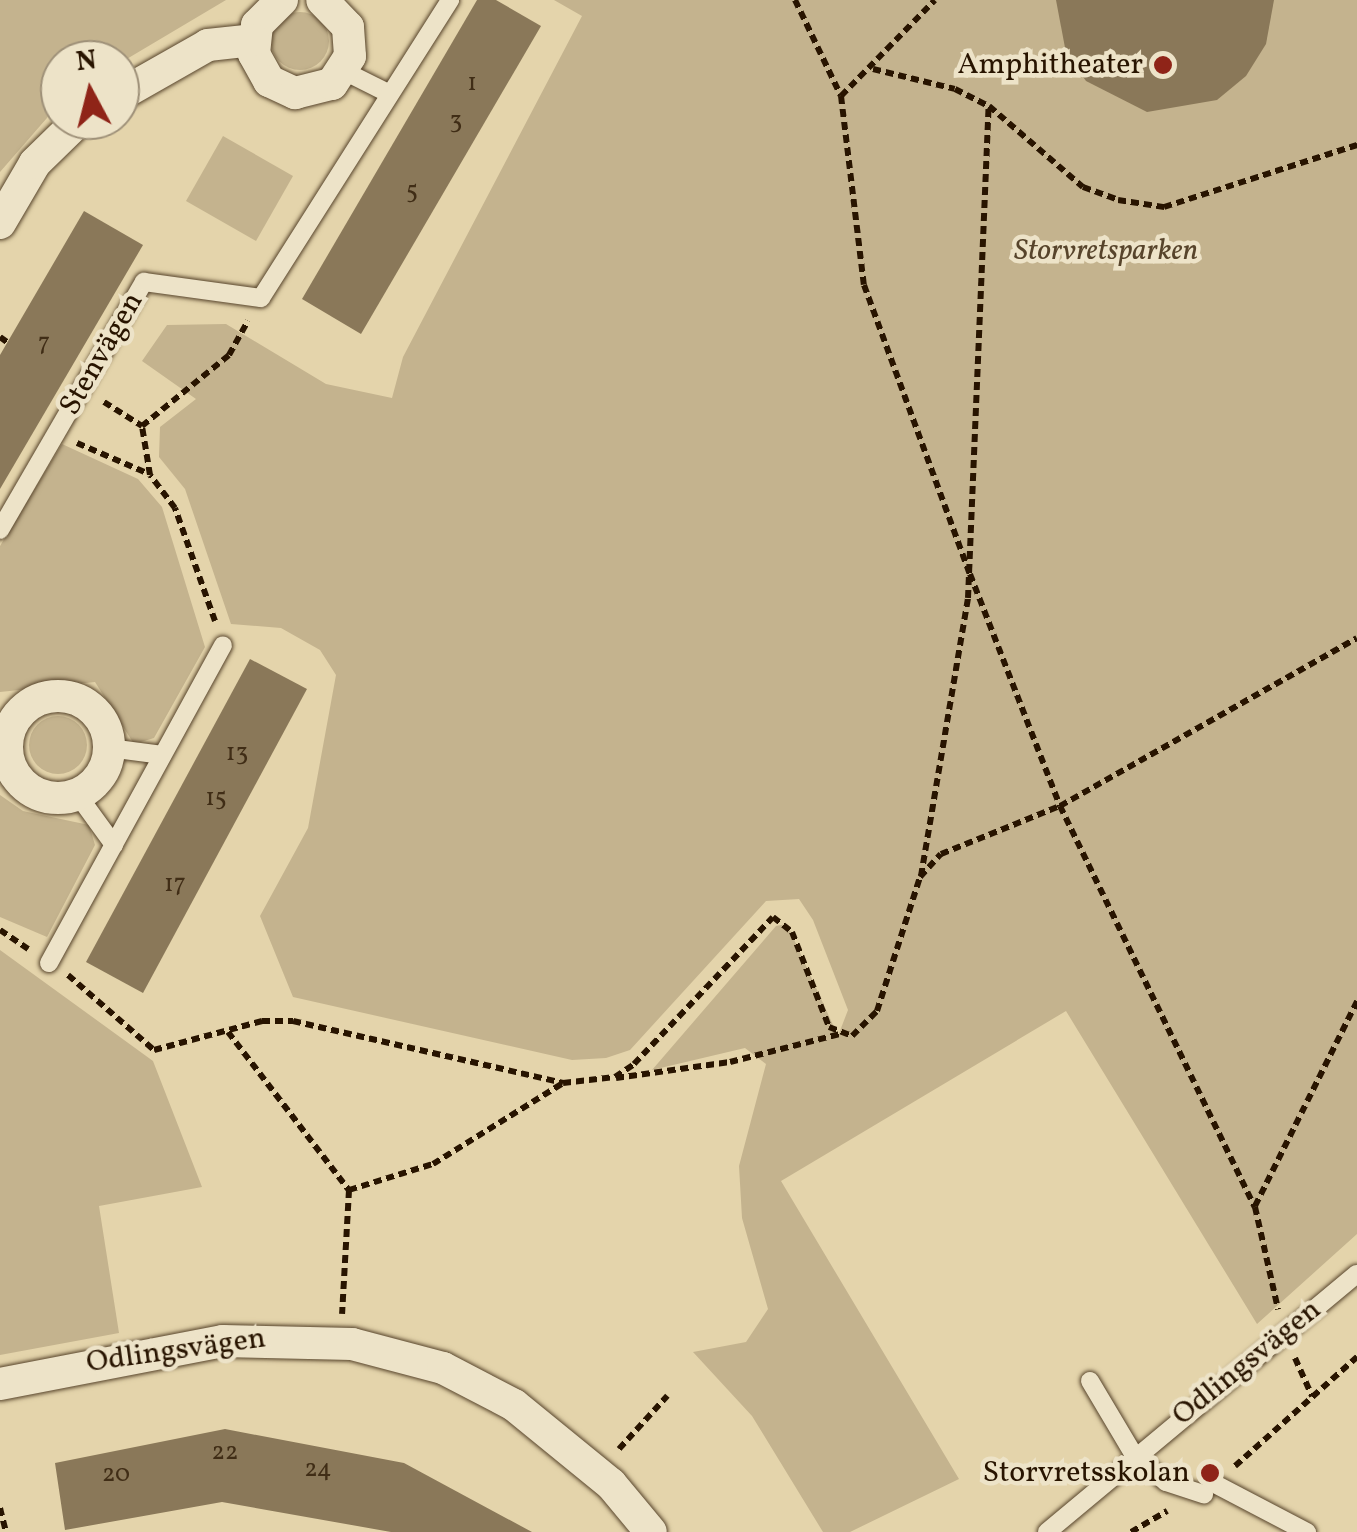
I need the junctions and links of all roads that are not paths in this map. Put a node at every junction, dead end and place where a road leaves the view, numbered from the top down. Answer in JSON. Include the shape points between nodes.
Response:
{"nodes":[{"id":1,"x":282,"y":0,"type":"edge"},
{"id":2,"x":322,"y":0,"type":"edge"},
{"id":3,"x":450,"y":0,"type":"edge"},
{"id":4,"x":253,"y":40,"type":"junction"},
{"id":5,"x":344,"y":71,"type":"junction"},
{"id":6,"x":140,"y":84,"type":"edge"},
{"id":7,"x":390,"y":94,"type":"junction"},
{"id":8,"x":59,"y":140,"type":"edge"},
{"id":9,"x":0,"y":223,"type":"edge"},
{"id":10,"x":0,"y":530,"type":"edge"},
{"id":11,"x":223,"y":646,"type":"road end"},
{"id":12,"x":5,"y":726,"type":"edge"},
{"id":13,"x":108,"y":748,"type":"junction"},
{"id":14,"x":163,"y":755,"type":"junction"},
{"id":15,"x":77,"y":794,"type":"junction"},
{"id":16,"x":114,"y":846,"type":"junction"},
{"id":17,"x":49,"y":962,"type":"road end"},
{"id":18,"x":1357,"y":1274,"type":"edge"},
{"id":19,"x":1090,"y":1381,"type":"dead end"},
{"id":20,"x":0,"y":1384,"type":"edge"},
{"id":21,"x":1134,"y":1456,"type":"junction"},
{"id":22,"x":650,"y":1532,"type":"edge"},
{"id":23,"x":1047,"y":1532,"type":"edge"},
{"id":24,"x":1308,"y":1532,"type":"edge"}],
"edges":[{"from":1,"to":4,"type":"street","via":[[264,14]]},
{"from":2,"to":5,"type":"street","via":[[348,27]]},
{"from":3,"to":7,"type":"lane"},
{"from":4,"to":5,"type":"street","via":[[257,64],[283,90],[310,93]]},
{"from":4,"to":6,"type":"street","via":[[208,45]]},
{"from":5,"to":7,"type":"lane"},
{"from":7,"to":10,"type":"lane","name":"Stenvägen","via":[[261,298],[144,282]]},
{"from":8,"to":9,"type":"street","via":[[35,163]]},
{"from":11,"to":14,"type":"lane"},
{"from":12,"to":13,"type":"street","via":[[37,701],[69,698],[98,715]]},
{"from":12,"to":15,"type":"street","via":[[8,758],[24,786],[48,797]]},
{"from":13,"to":14,"type":"lane"},
{"from":13,"to":15,"type":"street","via":[[97,779]]},
{"from":14,"to":16,"type":"lane"},
{"from":15,"to":16,"type":"lane"},
{"from":16,"to":17,"type":"lane"},
{"from":18,"to":21,"type":"lane","name":"Odlingsvägen"},
{"from":19,"to":21,"type":"lane"},
{"from":20,"to":22,"type":"street","name":"Odlingsvägen","via":[[223,1341],[344,1342],[442,1368],[514,1406],[598,1472]]},
{"from":21,"to":23,"type":"lane","name":"Odlingsvägen"},
{"from":21,"to":24,"type":"lane","via":[[1166,1482],[1210,1489]]}]}
